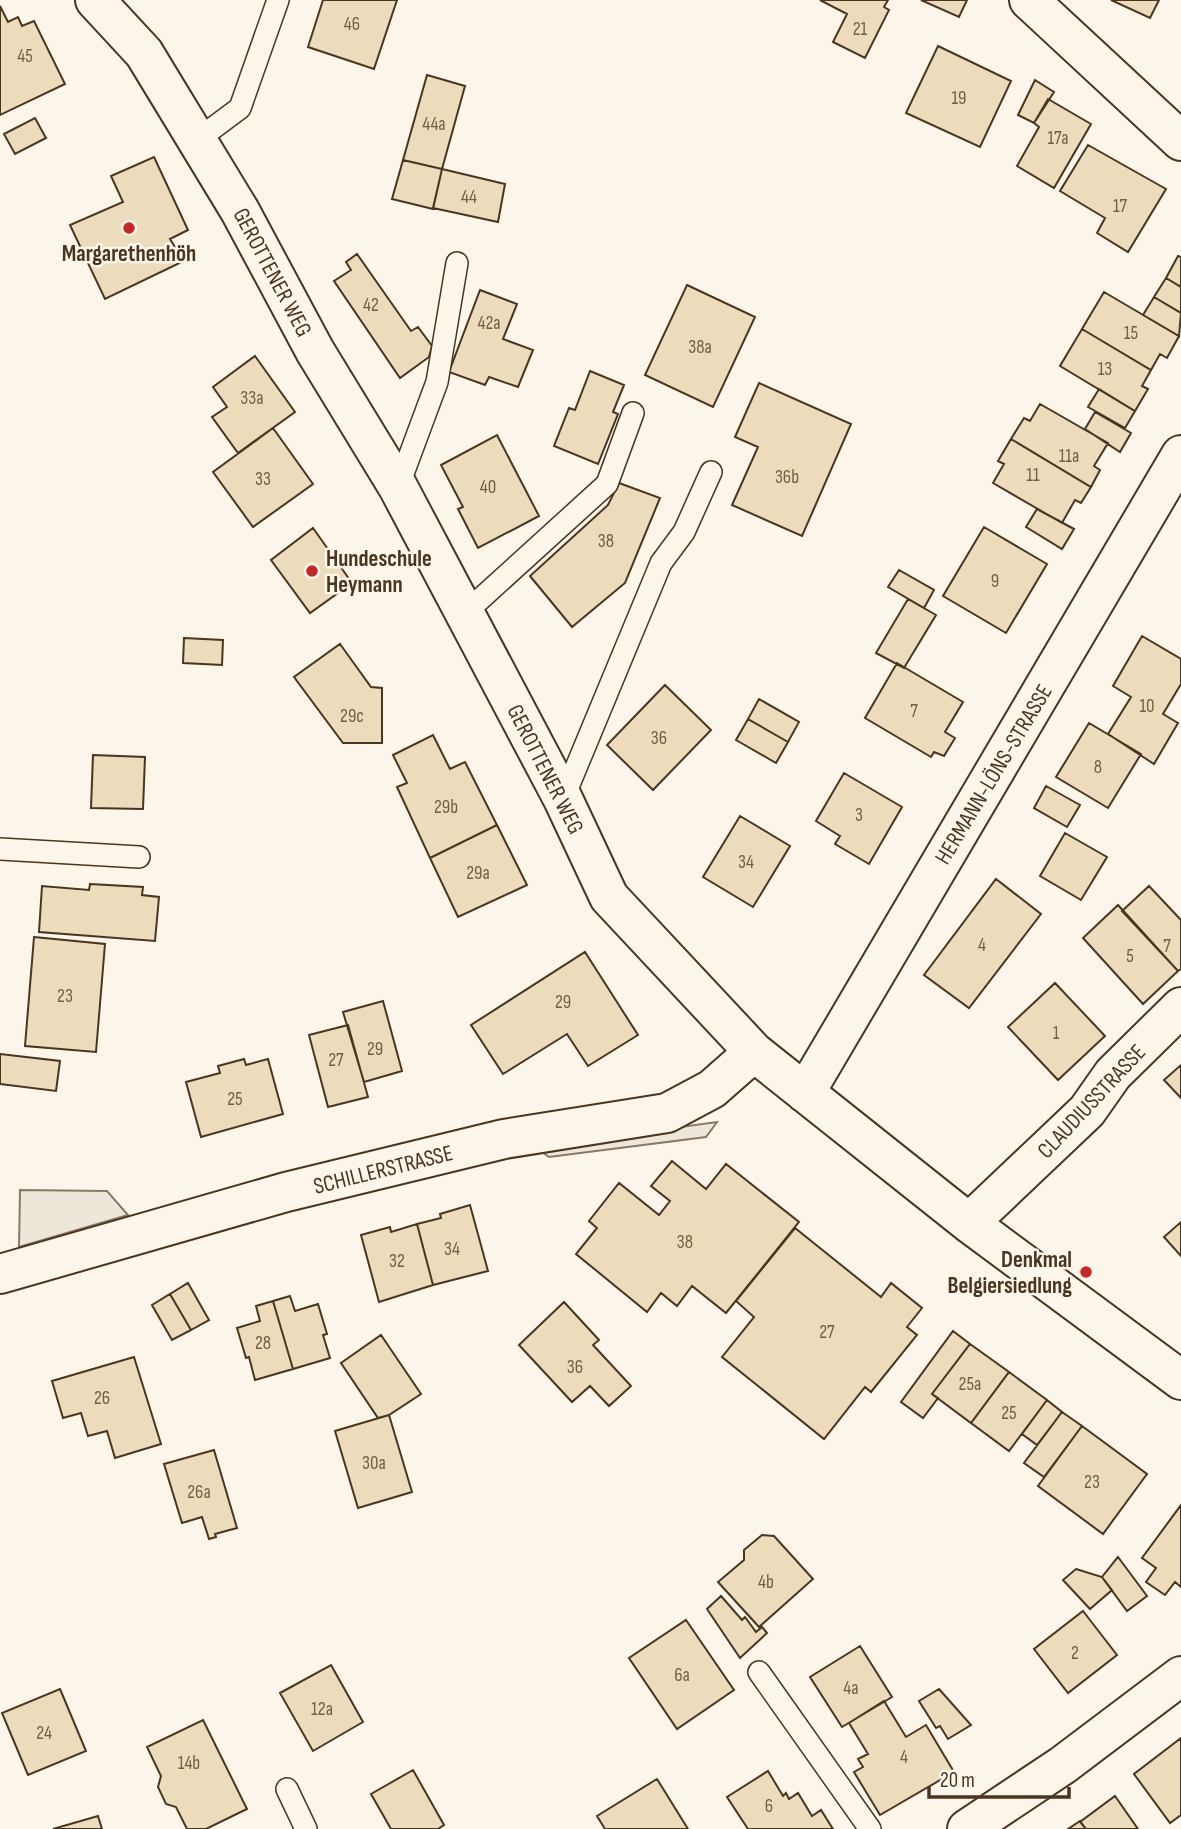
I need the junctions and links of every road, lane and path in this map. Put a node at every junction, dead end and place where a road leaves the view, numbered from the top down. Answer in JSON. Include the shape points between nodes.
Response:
{"nodes":[{"id":1,"x":95,"y":0,"type":"edge"},
{"id":2,"x":278,"y":0,"type":"edge"},
{"id":3,"x":1029,"y":0,"type":"edge"},
{"id":4,"x":197,"y":140,"type":"junction"},
{"id":5,"x":1181,"y":141,"type":"edge"},
{"id":6,"x":457,"y":263,"type":"dead end"},
{"id":7,"x":633,"y":413,"type":"dead end"},
{"id":8,"x":1181,"y":455,"type":"edge"},
{"id":9,"x":711,"y":472,"type":"dead end"},
{"id":10,"x":398,"y":487,"type":"junction"},
{"id":11,"x":464,"y":613,"type":"junction"},
{"id":12,"x":563,"y":799,"type":"junction"},
{"id":13,"x":0,"y":849,"type":"edge"},
{"id":14,"x":139,"y":857,"type":"dead end"},
{"id":15,"x":1181,"y":1007,"type":"edge"},
{"id":16,"x":754,"y":1052,"type":"junction"},
{"id":17,"x":805,"y":1093,"type":"junction"},
{"id":18,"x":969,"y":1223,"type":"junction"},
{"id":19,"x":0,"y":1274,"type":"edge"},
{"id":20,"x":1181,"y":1380,"type":"edge"},
{"id":21,"x":759,"y":1672,"type":"dead end"},
{"id":22,"x":1181,"y":1676,"type":"edge"},
{"id":23,"x":287,"y":1789,"type":"dead end"},
{"id":24,"x":306,"y":1829,"type":"edge"},
{"id":25,"x":870,"y":1829,"type":"edge"},
{"id":26,"x":967,"y":1829,"type":"edge"}],
"edges":[{"from":1,"to":4,"type":"street","name":"GEROTTENER WEG","via":[[144,53]]},
{"from":2,"to":4,"type":"lane","via":[[240,108]]},
{"from":3,"to":5,"type":"street"},
{"from":4,"to":10,"type":"street","name":"GEROTTENER WEG","via":[[315,351]]},
{"from":6,"to":10,"type":"lane","via":[[437,382]]},
{"from":7,"to":11,"type":"lane","via":[[607,484]]},
{"from":8,"to":17,"type":"street","name":"HERMANN-LÖNS-STRASSE"},
{"from":9,"to":12,"type":"lane","via":[[684,532],[661,563]]},
{"from":10,"to":11,"type":"street","name":"GEROTTENER WEG"},
{"from":11,"to":12,"type":"street","name":"GEROTTENER WEG"},
{"from":12,"to":16,"type":"street","name":"GEROTTENER WEG","via":[[609,897]]},
{"from":13,"to":14,"type":"lane"},
{"from":15,"to":18,"type":"street","name":"CLAUDIUSSTRASSE","via":[[1112,1074],[1087,1111]]},
{"from":16,"to":17,"type":"street","name":"GEROTTENER WEG"},
{"from":16,"to":19,"type":"street","name":"SCHILLERSTRASSE","via":[[712,1089],[667,1113],[504,1139],[286,1192]]},
{"from":17,"to":18,"type":"street","name":"GEROTTENER WEG"},
{"from":18,"to":20,"type":"street","name":"GEROTTENER WEG"},
{"from":21,"to":25,"type":"lane"},
{"from":22,"to":26,"type":"street","via":[[1063,1765]]},
{"from":23,"to":24,"type":"lane"}]}
